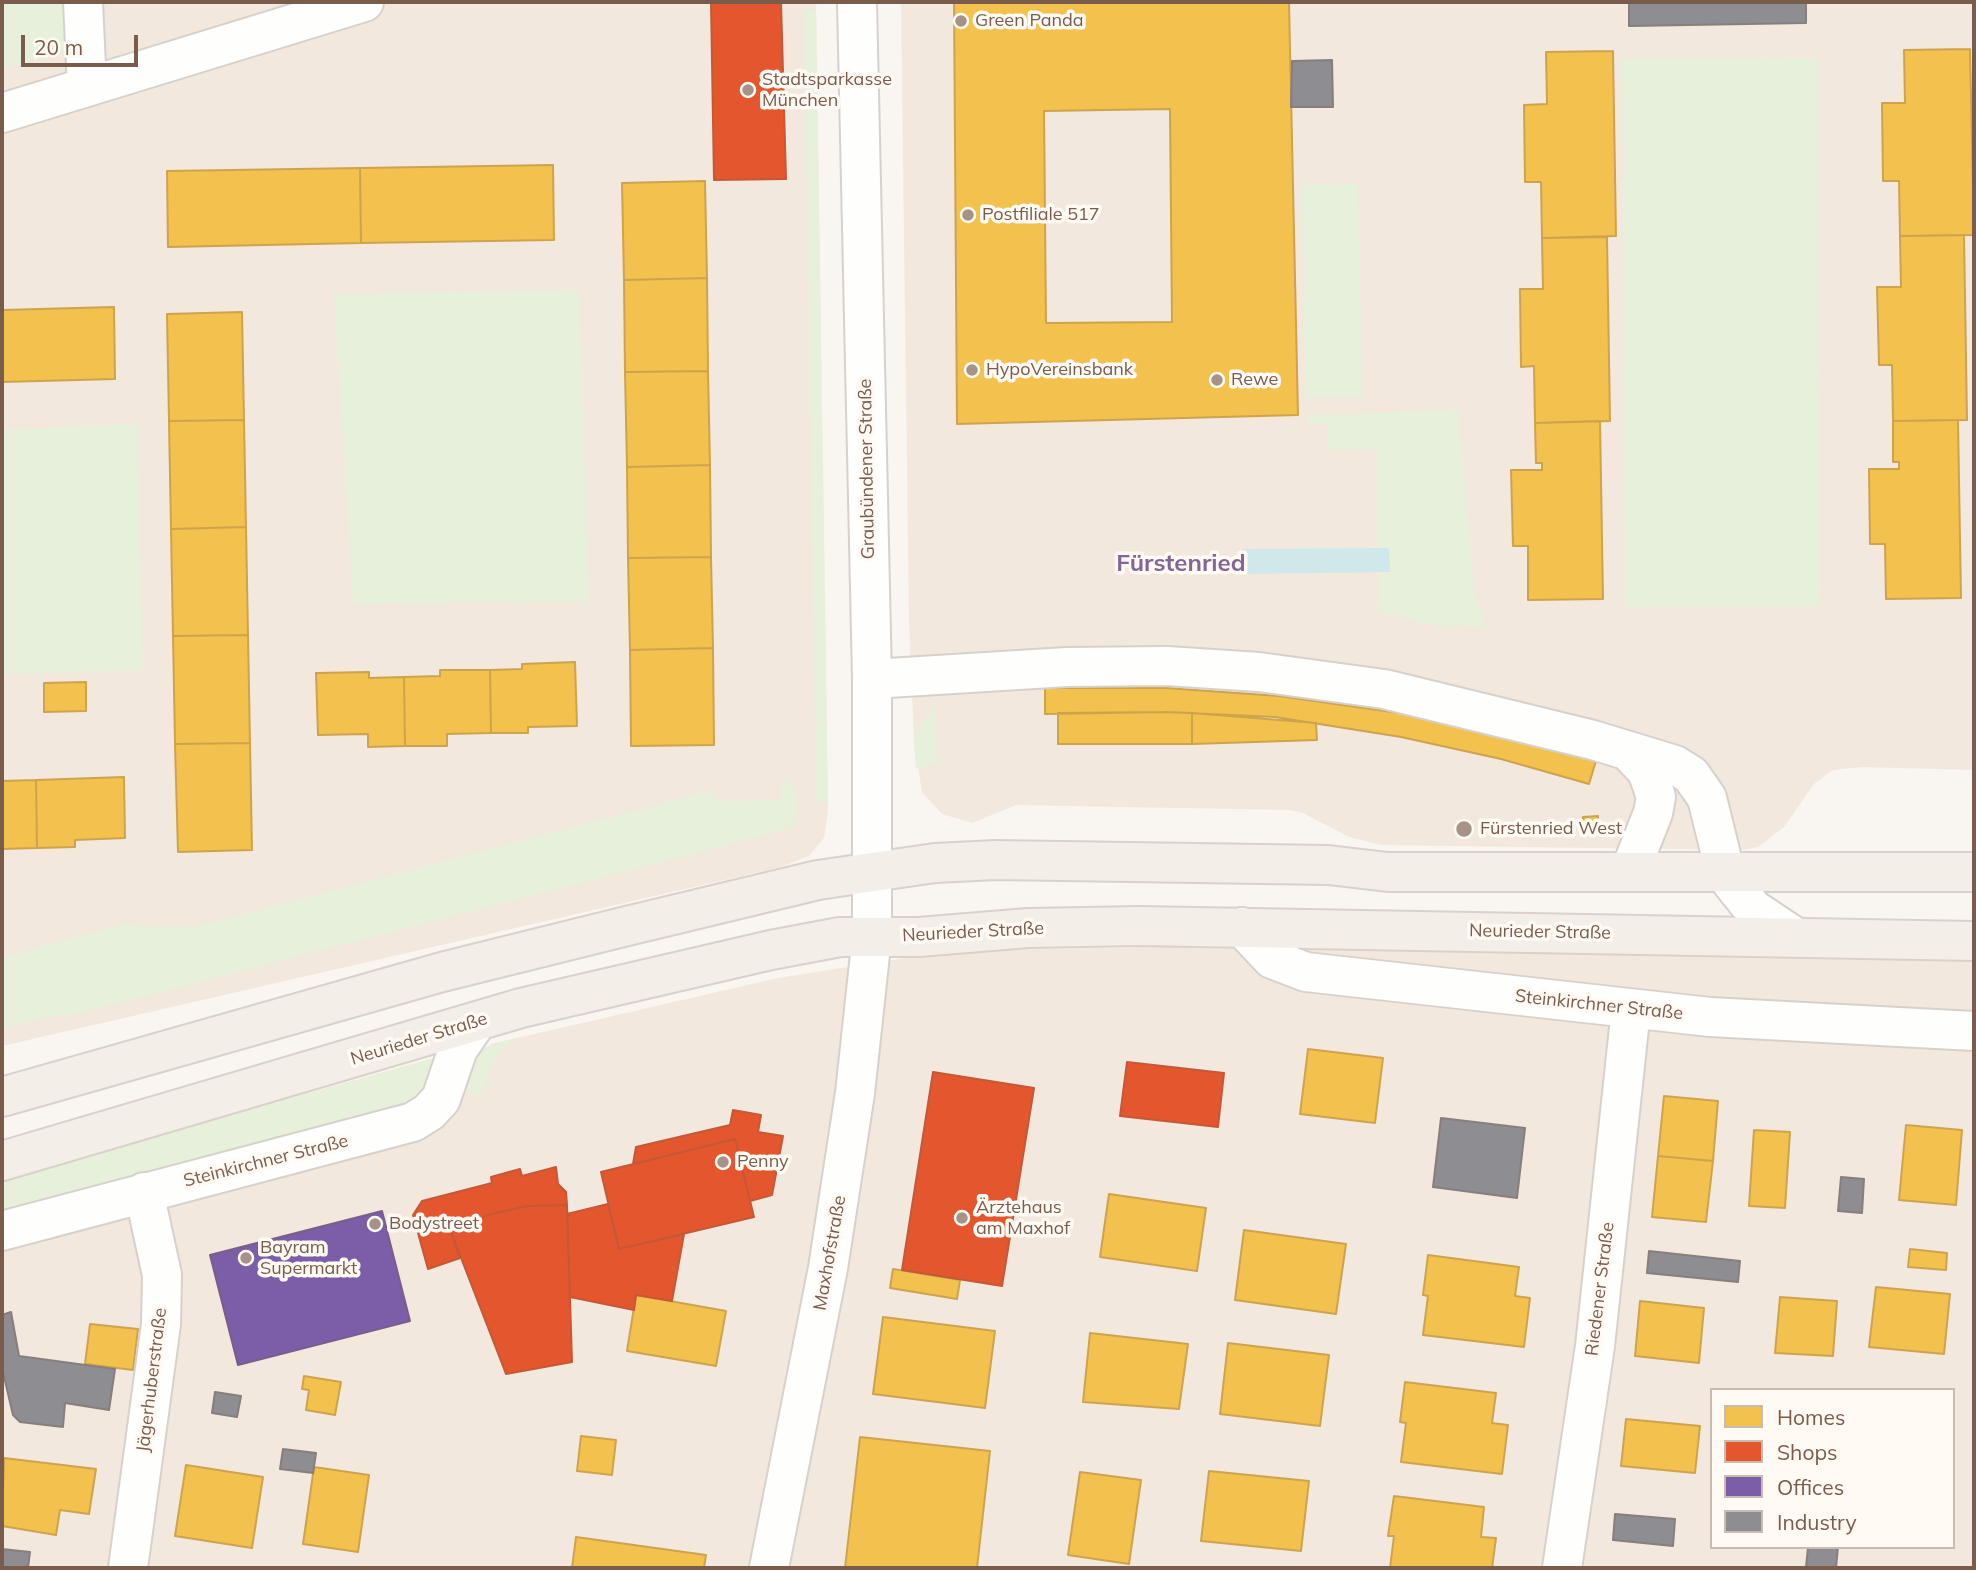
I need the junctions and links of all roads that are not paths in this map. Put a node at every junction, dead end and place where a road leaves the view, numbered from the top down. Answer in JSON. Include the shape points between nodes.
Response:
{"nodes":[{"id":1,"x":83,"y":2,"type":"edge"},
{"id":2,"x":364,"y":2,"type":"edge"},
{"id":3,"x":857,"y":2,"type":"edge"},
{"id":4,"x":88,"y":87,"type":"junction"},
{"id":5,"x":2,"y":113,"type":"edge"},
{"id":6,"x":872,"y":679,"type":"junction"},
{"id":7,"x":1629,"y":752,"type":"junction"},
{"id":8,"x":873,"y":870,"type":"junction"},
{"id":9,"x":1630,"y":871,"type":"junction"},
{"id":10,"x":1725,"y":871,"type":"junction"},
{"id":11,"x":1974,"y":872,"type":"edge"},
{"id":12,"x":1242,"y":927,"type":"junction"},
{"id":13,"x":872,"y":936,"type":"junction"},
{"id":14,"x":1795,"y":937,"type":"junction"},
{"id":15,"x":1974,"y":941,"type":"edge"},
{"id":16,"x":1631,"y":1009,"type":"junction"},
{"id":17,"x":475,"y":1023,"type":"junction"},
{"id":18,"x":1974,"y":1031,"type":"edge"},
{"id":19,"x":2,"y":1097,"type":"edge"},
{"id":20,"x":2,"y":1161,"type":"edge"},
{"id":21,"x":144,"y":1192,"type":"junction"},
{"id":22,"x":2,"y":1231,"type":"edge"},
{"id":23,"x":128,"y":1568,"type":"edge"},
{"id":24,"x":769,"y":1568,"type":"edge"},
{"id":25,"x":1562,"y":1568,"type":"edge"}],
"edges":[{"from":1,"to":4,"type":"street"},
{"from":2,"to":4,"type":"street"},
{"from":3,"to":6,"type":"street","name":"Graubündener Straße"},
{"from":4,"to":5,"type":"street"},
{"from":6,"to":7,"type":"street","via":[[1067,667],[1167,666],[1259,672],[1384,689]]},
{"from":6,"to":8,"type":"street","name":"Graubündener Straße"},
{"from":7,"to":9,"type":"street","via":[[1647,771],[1656,797]]},
{"from":7,"to":10,"type":"street","via":[[1675,765],[1702,786]]},
{"from":8,"to":9,"type":"main road","via":[[1009,860],[1328,865],[1388,872]]},
{"from":8,"to":13,"type":"street","name":"Graubündener Straße"},
{"from":8,"to":19,"type":"main road","via":[[692,909],[442,972]]},
{"from":9,"to":10,"type":"main road"},
{"from":10,"to":11,"type":"main road"},
{"from":10,"to":14,"type":"street","via":[[1753,909]]},
{"from":12,"to":13,"type":"main road","name":"Neurieder Straße","via":[[1084,927]]},
{"from":12,"to":14,"type":"main road","name":"Neurieder Straße"},
{"from":12,"to":16,"type":"street","name":"Steinkirchner Straße","via":[[1272,959],[1306,972]]},
{"from":13,"to":17,"type":"main road","name":"Neurieder Straße","via":[[771,950],[543,1002]]},
{"from":13,"to":24,"type":"street","name":"Maxhofstraße","via":[[855,1093],[828,1268]]},
{"from":14,"to":15,"type":"main road","name":"Neurieder Straße"},
{"from":16,"to":18,"type":"street","name":"Steinkirchner Straße","via":[[1794,1023]]},
{"from":16,"to":25,"type":"street","name":"Riedener Straße","via":[[1595,1346]]},
{"from":17,"to":20,"type":"main road","name":"Neurieder Straße"},
{"from":17,"to":21,"type":"street","name":"Steinkirchner Straße","via":[[458,1049],[441,1099],[421,1118]]},
{"from":21,"to":22,"type":"street","name":"Steinkirchner Straße"},
{"from":21,"to":23,"type":"street","name":"Jägerhuberstraße","via":[[162,1275],[162,1324]]}]}
